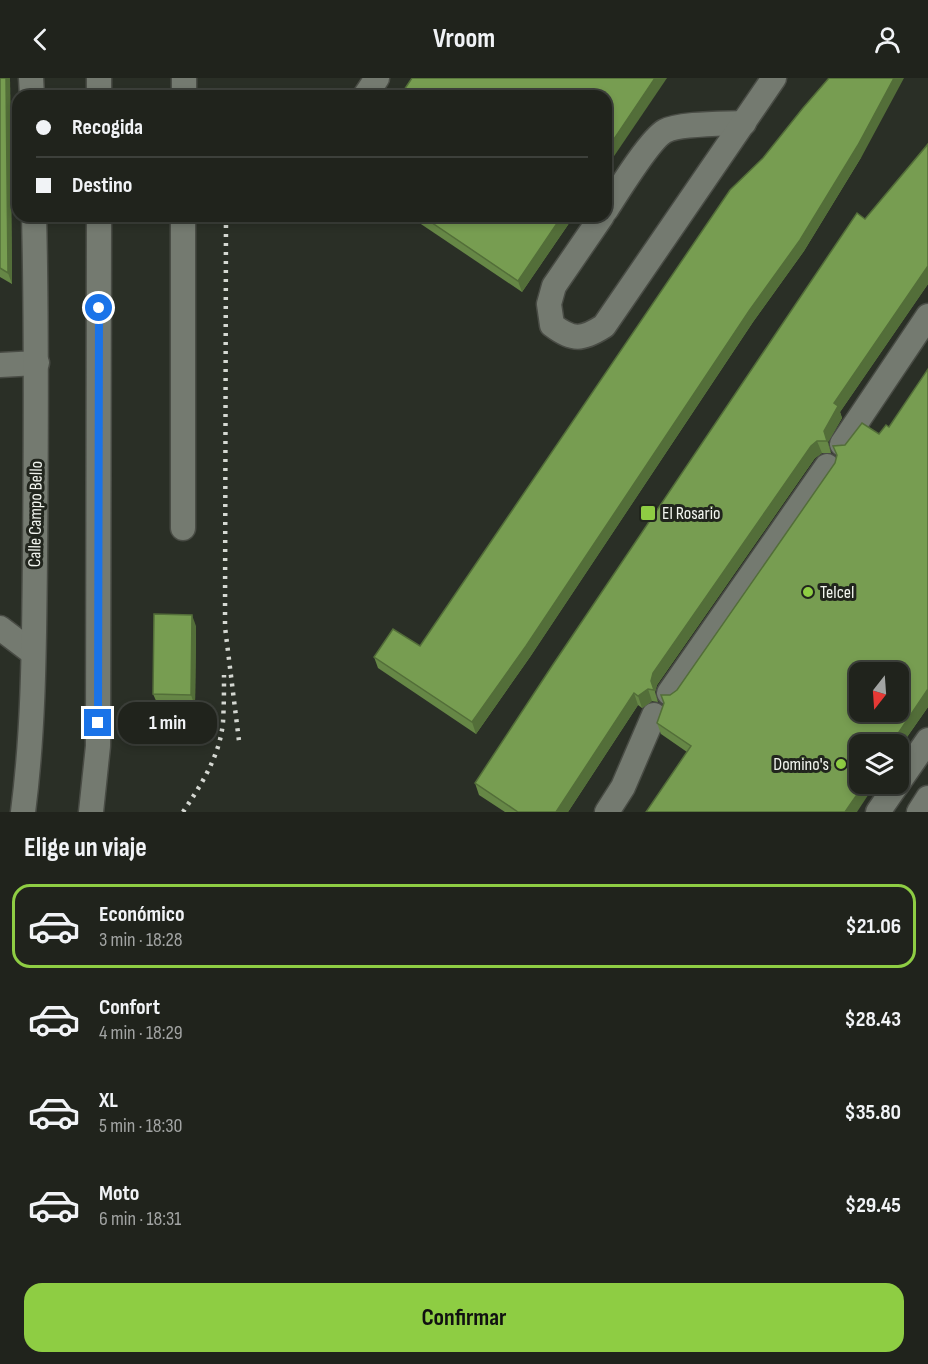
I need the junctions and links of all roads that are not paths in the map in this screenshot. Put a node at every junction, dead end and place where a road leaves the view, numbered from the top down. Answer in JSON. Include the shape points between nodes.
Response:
{"nodes":[{"id":1,"x":774,"y":78,"type":"edge"},
{"id":2,"x":744,"y":123,"type":"junction"},
{"id":3,"x":612,"y":201,"type":"edge"},
{"id":4,"x":34,"y":222,"type":"edge"},
{"id":5,"x":99,"y":222,"type":"edge"},
{"id":6,"x":183,"y":222,"type":"edge"},
{"id":7,"x":598,"y":222,"type":"edge"},
{"id":8,"x":928,"y":316,"type":"edge"},
{"id":9,"x":37,"y":363,"type":"junction"},
{"id":10,"x":0,"y":365,"type":"edge"},
{"id":11,"x":843,"y":444,"type":"edge"},
{"id":12,"x":827,"y":466,"type":"dead end"},
{"id":13,"x":183,"y":528,"type":"dead end"},
{"id":14,"x":0,"y":628,"type":"edge"},
{"id":15,"x":33,"y":653,"type":"junction"},
{"id":16,"x":669,"y":693,"type":"edge"},
{"id":17,"x":654,"y":715,"type":"dead end"},
{"id":18,"x":928,"y":740,"type":"edge"},
{"id":19,"x":928,"y":798,"type":"edge"},
{"id":20,"x":23,"y":812,"type":"edge"},
{"id":21,"x":91,"y":812,"type":"edge"},
{"id":22,"x":607,"y":812,"type":"edge"},
{"id":23,"x":878,"y":812,"type":"edge"},
{"id":24,"x":919,"y":812,"type":"edge"}],
"edges":[{"from":1,"to":2,"type":"street"},
{"from":2,"to":3,"type":"street","via":[[665,130]]},
{"from":2,"to":7,"type":"street","via":[[603,326],[588,336],[568,337],[552,325],[549,304],[554,286]]},
{"from":4,"to":9,"type":"street","name":"Calle Campo Bello"},
{"from":5,"to":21,"type":"street","via":[[98,746]]},
{"from":6,"to":13,"type":"street"},
{"from":8,"to":11,"type":"street"},
{"from":9,"to":10,"type":"street"},
{"from":9,"to":15,"type":"street","name":"Calle Campo Bello"},
{"from":12,"to":16,"type":"street"},
{"from":14,"to":15,"type":"street"},
{"from":15,"to":20,"type":"street","name":"Calle Campo Bello"},
{"from":17,"to":22,"type":"street","via":[[624,787]]},
{"from":18,"to":23,"type":"street"},
{"from":19,"to":24,"type":"street"}]}
